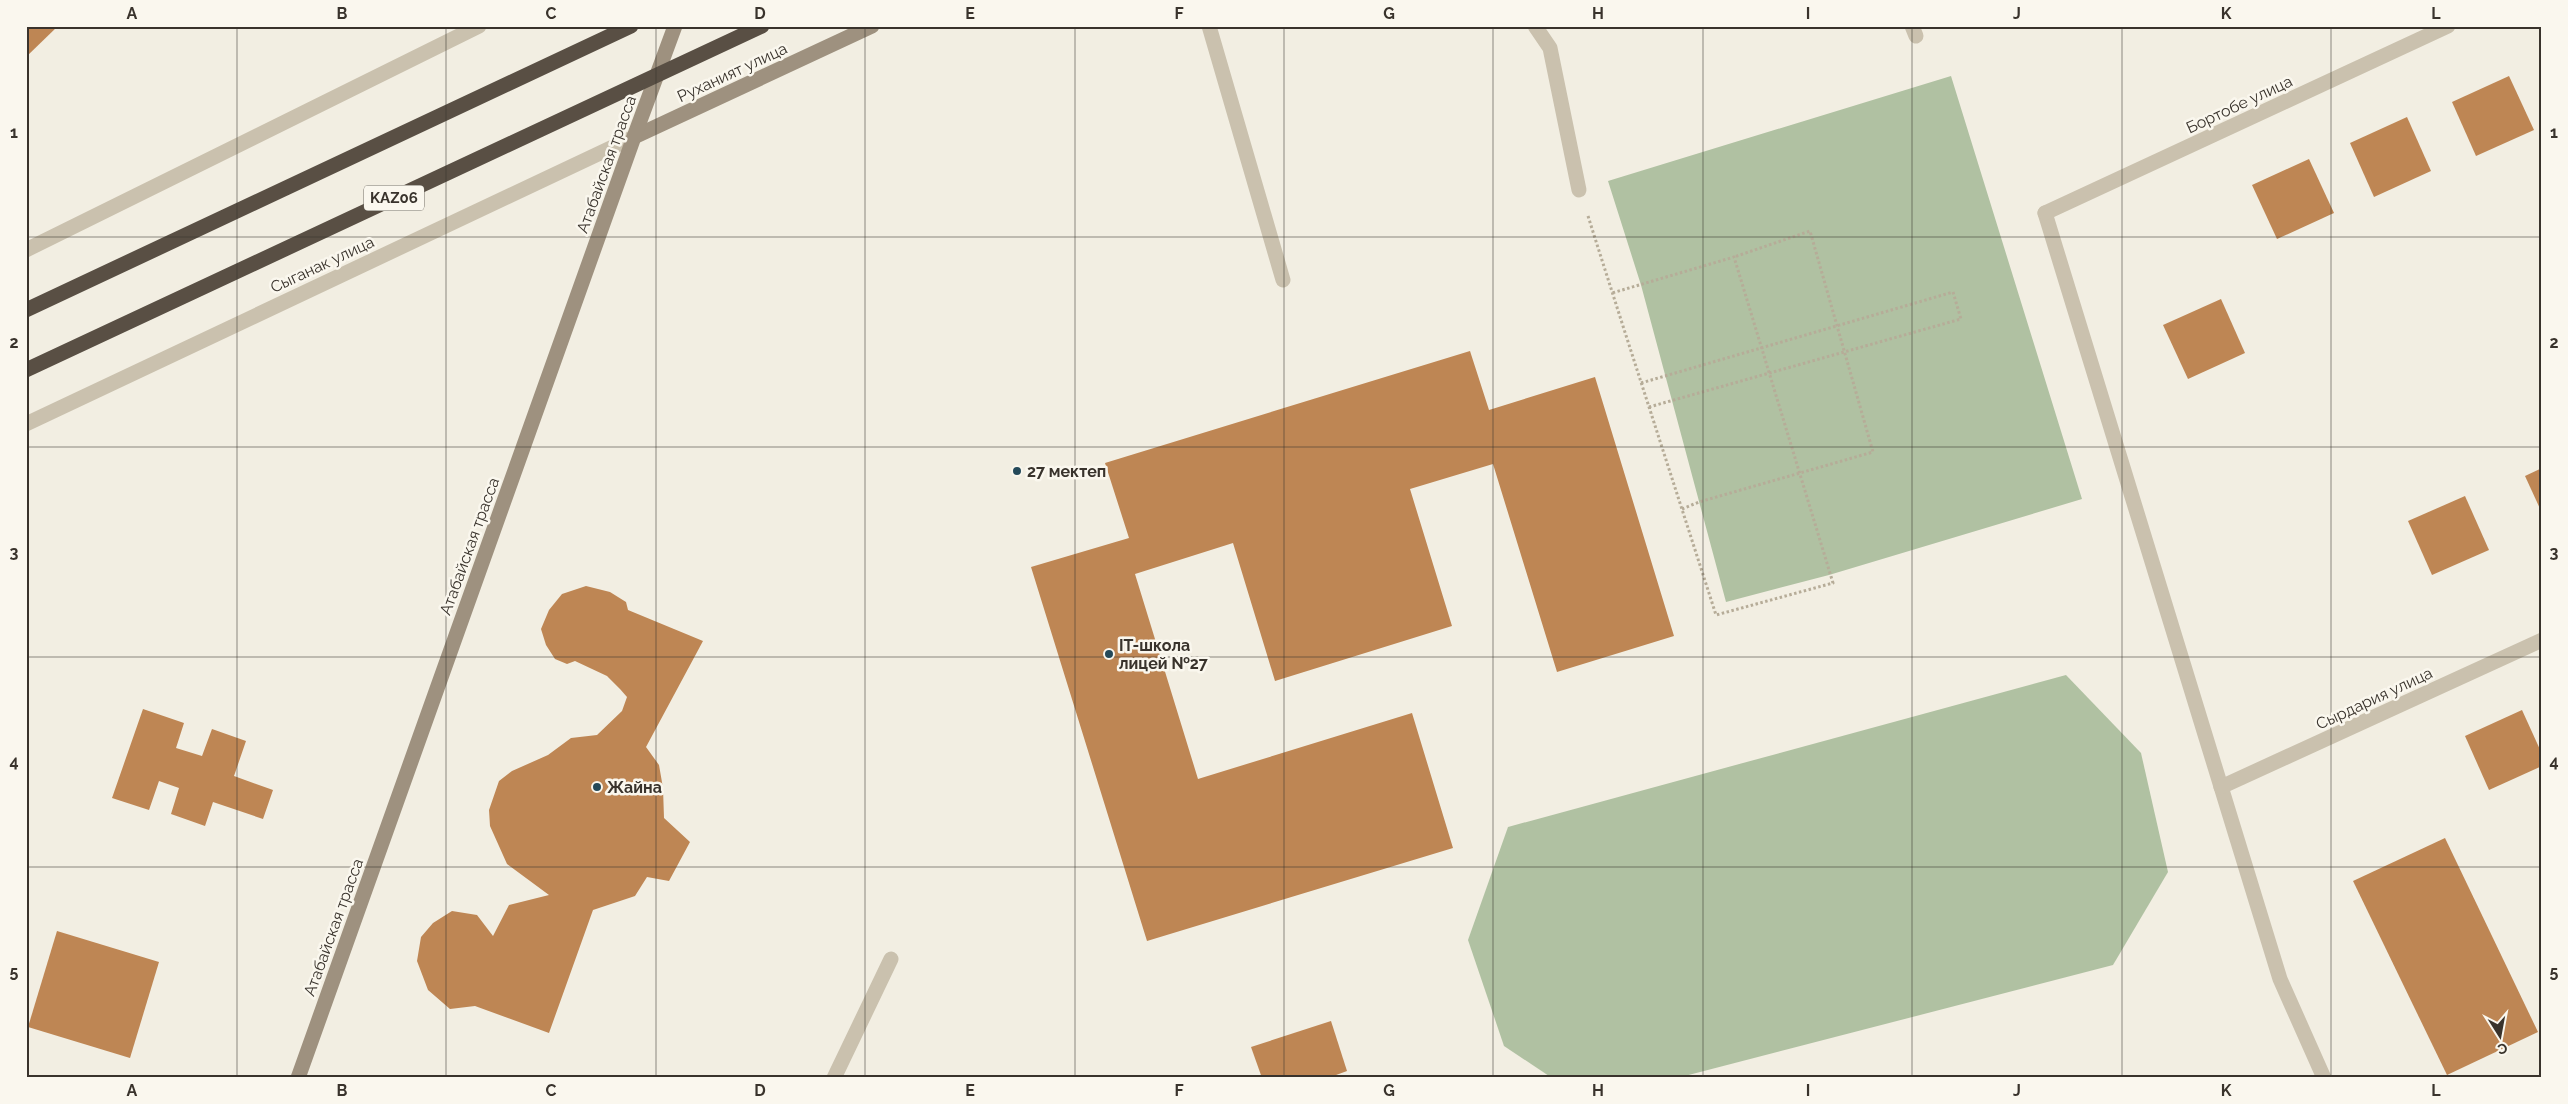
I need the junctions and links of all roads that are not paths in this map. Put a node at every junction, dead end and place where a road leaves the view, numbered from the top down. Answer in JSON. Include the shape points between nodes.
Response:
{"nodes":[{"id":1,"x":479,"y":26,"type":"edge"},
{"id":2,"x":631,"y":26,"type":"edge"},
{"id":3,"x":675,"y":26,"type":"edge"},
{"id":4,"x":762,"y":26,"type":"edge"},
{"id":5,"x":872,"y":26,"type":"edge"},
{"id":6,"x":1208,"y":26,"type":"edge"},
{"id":7,"x":1535,"y":26,"type":"edge"},
{"id":8,"x":2448,"y":26,"type":"edge"},
{"id":9,"x":657,"y":76,"type":"junction"},
{"id":10,"x":634,"y":137,"type":"junction"},
{"id":11,"x":1579,"y":190,"type":"road end"},
{"id":12,"x":26,"y":250,"type":"edge"},
{"id":13,"x":1283,"y":280,"type":"dead end"},
{"id":14,"x":26,"y":310,"type":"edge"},
{"id":15,"x":26,"y":370,"type":"edge"},
{"id":16,"x":26,"y":424,"type":"edge"},
{"id":17,"x":2542,"y":640,"type":"edge"},
{"id":18,"x":2221,"y":787,"type":"junction"},
{"id":19,"x":891,"y":959,"type":"dead end"},
{"id":20,"x":298,"y":1078,"type":"edge"},
{"id":21,"x":834,"y":1078,"type":"edge"},
{"id":22,"x":2324,"y":1078,"type":"edge"}],
"edges":[{"from":1,"to":12,"type":"street"},
{"from":2,"to":14,"type":"highway"},
{"from":3,"to":9,"type":"main road","name":"Атабайская трасса"},
{"from":4,"to":9,"type":"highway","number":"KАZ06"},
{"from":5,"to":10,"type":"main road","name":"Руханият улица"},
{"from":6,"to":13,"type":"street"},
{"from":7,"to":11,"type":"street","via":[[1550,48]]},
{"from":8,"to":18,"type":"street","name":"Бортобе улица","via":[[2045,213]]},
{"from":9,"to":10,"type":"main road","name":"Атабайская трасса"},
{"from":9,"to":15,"type":"highway","number":"KАZ06"},
{"from":10,"to":16,"type":"street","name":"Сыганак улица"},
{"from":10,"to":20,"type":"main road","name":"Атабайская трасса"},
{"from":17,"to":18,"type":"street","name":"Сырдария улица"},
{"from":18,"to":22,"type":"street","via":[[2280,979]]},
{"from":19,"to":21,"type":"street"}]}
